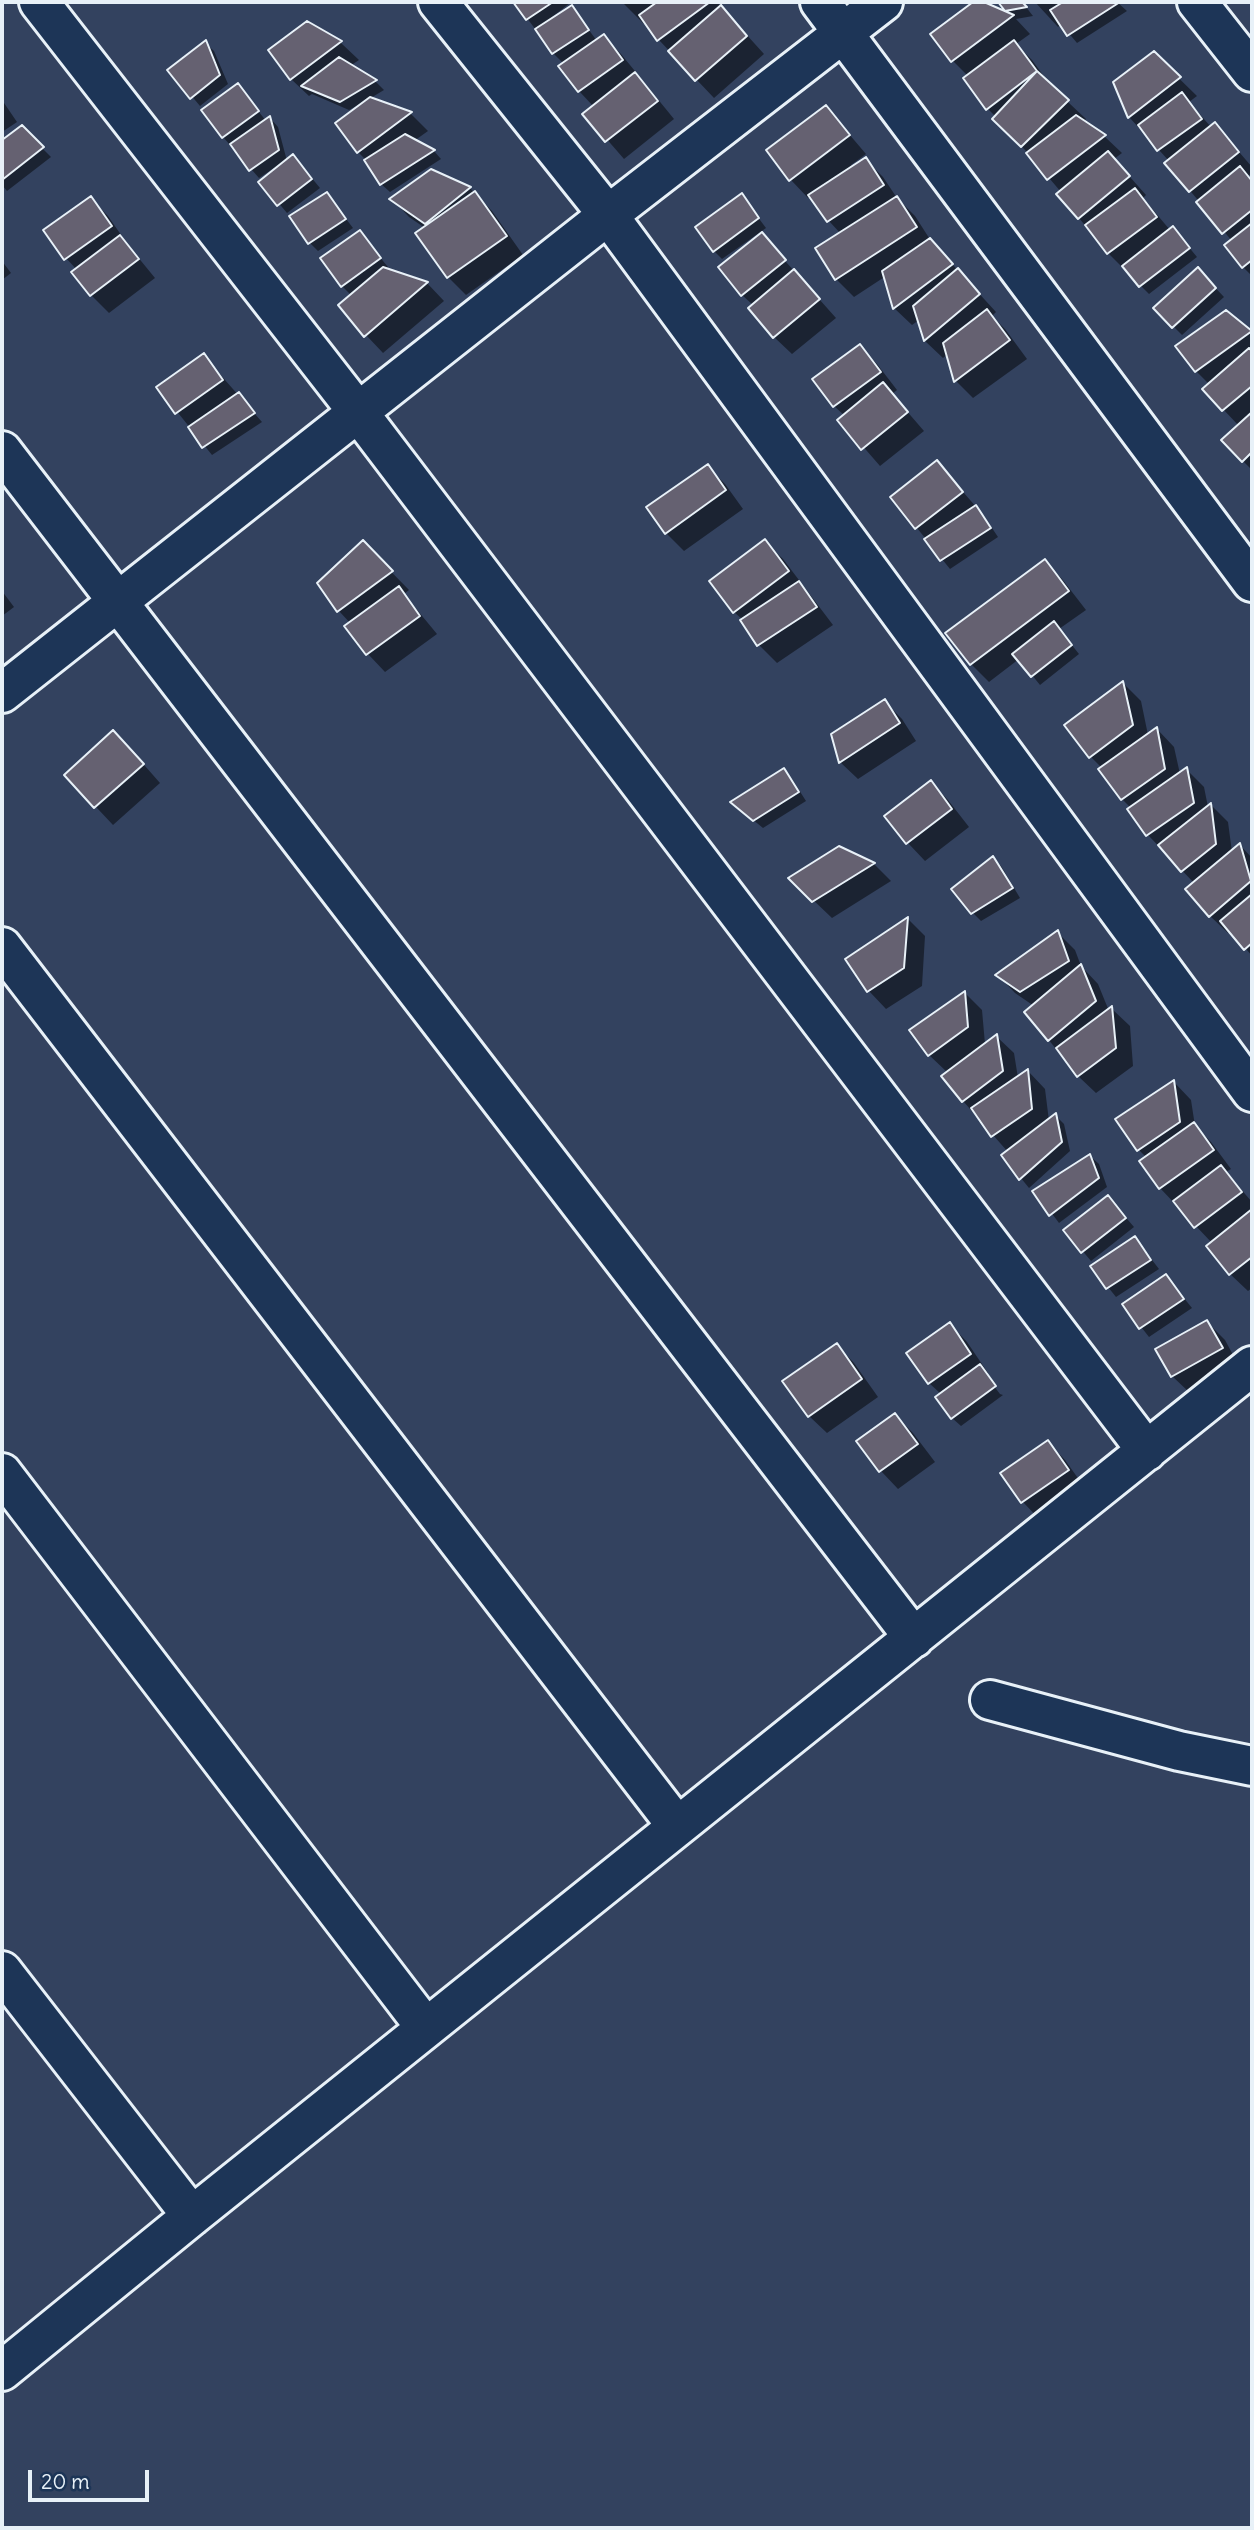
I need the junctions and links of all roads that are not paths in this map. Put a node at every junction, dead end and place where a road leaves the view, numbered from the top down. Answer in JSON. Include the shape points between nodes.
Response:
{"nodes":[{"id":1,"x":39,"y":2,"type":"edge"},
{"id":2,"x":438,"y":2,"type":"edge"},
{"id":3,"x":820,"y":2,"type":"edge"},
{"id":4,"x":883,"y":2,"type":"edge"},
{"id":5,"x":1197,"y":2,"type":"edge"},
{"id":6,"x":845,"y":32,"type":"junction"},
{"id":7,"x":1252,"y":72,"type":"edge"},
{"id":8,"x":608,"y":215,"type":"junction"},
{"id":9,"x":358,"y":412,"type":"junction"},
{"id":10,"x":2,"y":451,"type":"edge"},
{"id":11,"x":1252,"y":582,"type":"edge"},
{"id":12,"x":119,"y":601,"type":"junction"},
{"id":13,"x":2,"y":693,"type":"edge"},
{"id":14,"x":2,"y":947,"type":"edge"},
{"id":15,"x":1252,"y":1092,"type":"edge"},
{"id":16,"x":1252,"y":1366,"type":"edge"},
{"id":17,"x":1147,"y":1451,"type":"junction"},
{"id":18,"x":2,"y":1473,"type":"edge"},
{"id":19,"x":914,"y":1638,"type":"junction"},
{"id":20,"x":990,"y":1700,"type":"dead end"},
{"id":21,"x":1252,"y":1766,"type":"edge"},
{"id":22,"x":677,"y":1826,"type":"junction"},
{"id":23,"x":2,"y":1971,"type":"edge"},
{"id":24,"x":426,"y":2028,"type":"junction"},
{"id":25,"x":192,"y":2216,"type":"junction"},
{"id":26,"x":2,"y":2371,"type":"edge"}],
"edges":[{"from":1,"to":9,"type":"street"},
{"from":2,"to":8,"type":"street"},
{"from":3,"to":6,"type":"street"},
{"from":4,"to":6,"type":"street"},
{"from":5,"to":7,"type":"street"},
{"from":6,"to":8,"type":"street"},
{"from":6,"to":11,"type":"street"},
{"from":8,"to":9,"type":"street"},
{"from":8,"to":15,"type":"street"},
{"from":9,"to":12,"type":"street"},
{"from":9,"to":17,"type":"street"},
{"from":10,"to":12,"type":"street"},
{"from":12,"to":13,"type":"street"},
{"from":12,"to":19,"type":"street"},
{"from":14,"to":22,"type":"street"},
{"from":16,"to":17,"type":"street"},
{"from":17,"to":19,"type":"street"},
{"from":18,"to":24,"type":"street"},
{"from":19,"to":22,"type":"street"},
{"from":20,"to":21,"type":"street"},
{"from":22,"to":24,"type":"street"},
{"from":23,"to":25,"type":"street"},
{"from":24,"to":25,"type":"street"},
{"from":25,"to":26,"type":"street"}]}
